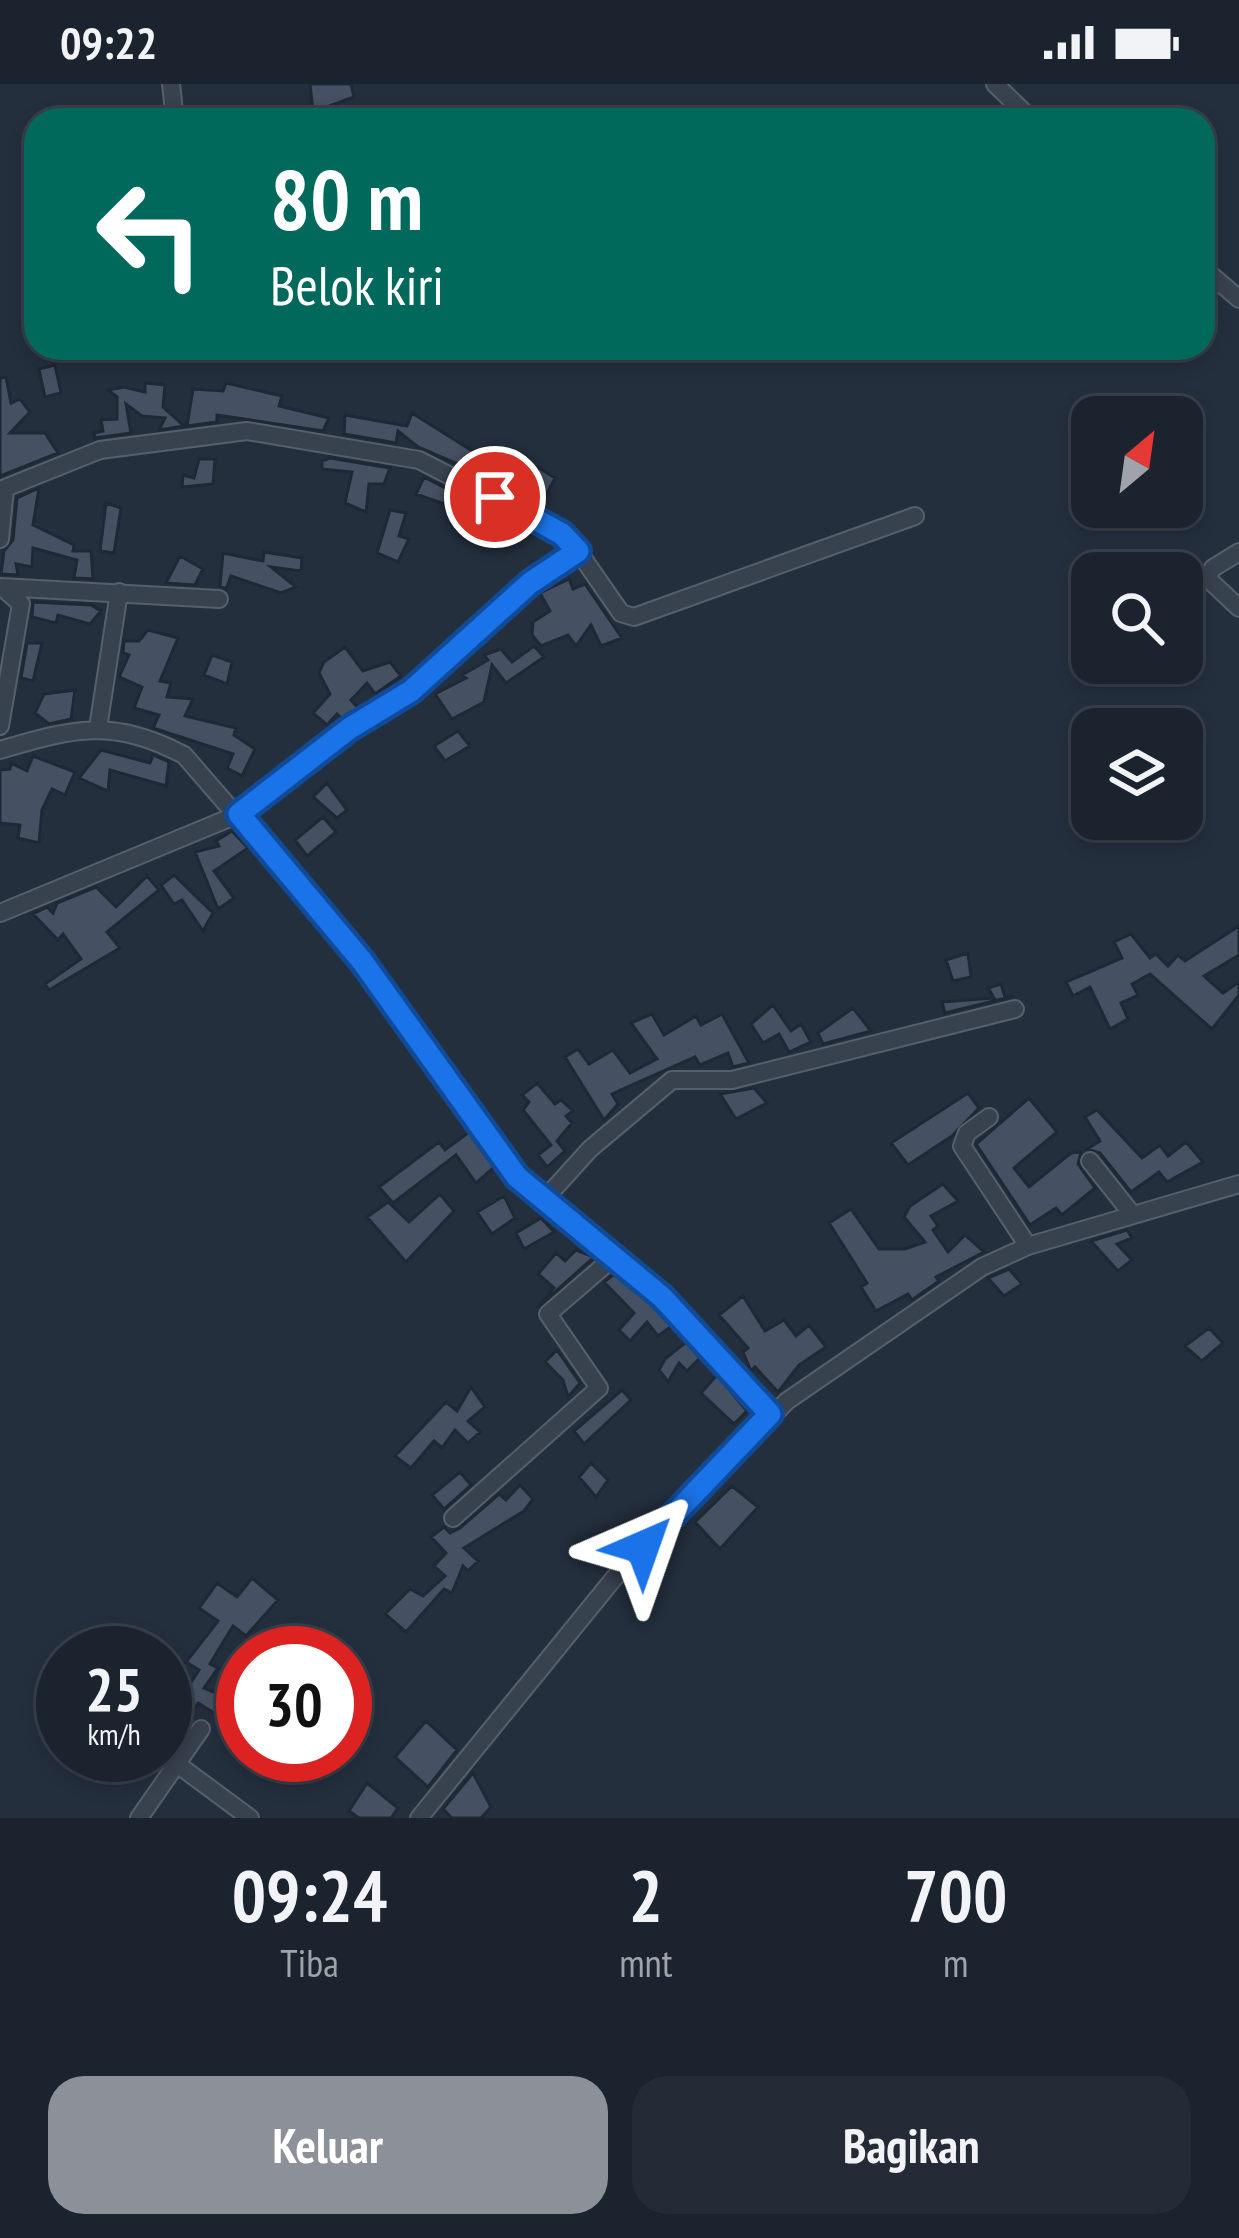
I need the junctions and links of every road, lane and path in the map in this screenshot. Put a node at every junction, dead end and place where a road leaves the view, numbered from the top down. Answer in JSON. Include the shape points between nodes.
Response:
{"nodes":[{"id":1,"x":995,"y":84,"type":"edge"},
{"id":2,"x":1020,"y":108,"type":"edge"},
{"id":3,"x":1215,"y":278,"type":"edge"},
{"id":4,"x":1239,"y":298,"type":"edge"},
{"id":5,"x":3,"y":490,"type":"edge"},
{"id":6,"x":915,"y":516,"type":"dead end"},
{"id":7,"x":0,"y":539,"type":"edge"},
{"id":8,"x":578,"y":551,"type":"junction"},
{"id":9,"x":1239,"y":552,"type":"edge"},
{"id":10,"x":1,"y":586,"type":"edge"},
{"id":11,"x":119,"y":592,"type":"junction"},
{"id":12,"x":219,"y":599,"type":"dead end"},
{"id":13,"x":1239,"y":608,"type":"edge"},
{"id":14,"x":0,"y":726,"type":"edge"},
{"id":15,"x":98,"y":728,"type":"junction"},
{"id":16,"x":0,"y":750,"type":"edge"},
{"id":17,"x":239,"y":814,"type":"junction"},
{"id":18,"x":0,"y":913,"type":"edge"},
{"id":19,"x":1015,"y":1010,"type":"dead end"},
{"id":20,"x":989,"y":1117,"type":"dead end"},
{"id":21,"x":1090,"y":1160,"type":"dead end"},
{"id":22,"x":1239,"y":1184,"type":"edge"},
{"id":23,"x":542,"y":1202,"type":"junction"},
{"id":24,"x":1132,"y":1214,"type":"junction"},
{"id":25,"x":1028,"y":1246,"type":"junction"},
{"id":26,"x":613,"y":1258,"type":"junction"},
{"id":27,"x":770,"y":1414,"type":"junction"},
{"id":28,"x":453,"y":1518,"type":"dead end"},
{"id":29,"x":201,"y":1729,"type":"dead end"},
{"id":30,"x":192,"y":1742,"type":"edge"},
{"id":31,"x":192,"y":1776,"type":"edge"},
{"id":32,"x":164,"y":1782,"type":"edge"},
{"id":33,"x":139,"y":1818,"type":"edge"},
{"id":34,"x":250,"y":1818,"type":"edge"},
{"id":35,"x":419,"y":1818,"type":"edge"}],
"edges":[{"from":1,"to":2,"type":"street"},
{"from":3,"to":4,"type":"street"},
{"from":5,"to":7,"type":"street"},
{"from":5,"to":8,"type":"street","via":[[100,450],[247,431],[343,443],[442,468],[562,534]]},
{"from":6,"to":8,"type":"street","via":[[634,617],[621,613]]},
{"from":8,"to":17,"type":"street","via":[[530,583],[411,691]]},
{"from":9,"to":13,"type":"street","via":[[1208,578]]},
{"from":10,"to":11,"type":"street"},
{"from":10,"to":14,"type":"street","via":[[21,604]]},
{"from":11,"to":12,"type":"street"},
{"from":11,"to":15,"type":"street"},
{"from":15,"to":16,"type":"street"},
{"from":15,"to":17,"type":"street","via":[[184,755]]},
{"from":17,"to":18,"type":"street"},
{"from":17,"to":23,"type":"street","via":[[362,961]]},
{"from":19,"to":23,"type":"street","via":[[732,1080],[672,1080]]},
{"from":20,"to":25,"type":"street","via":[[962,1145]]},
{"from":21,"to":24,"type":"street"},
{"from":22,"to":24,"type":"street"},
{"from":23,"to":26,"type":"street"},
{"from":24,"to":25,"type":"street"},
{"from":25,"to":27,"type":"street","via":[[898,1321]]},
{"from":26,"to":27,"type":"street","via":[[670,1305]]},
{"from":26,"to":28,"type":"street","via":[[548,1314],[599,1388]]},
{"from":27,"to":35,"type":"street","via":[[615,1577]]},
{"from":29,"to":30,"type":"street"},
{"from":31,"to":34,"type":"street"},
{"from":32,"to":33,"type":"street"}]}
